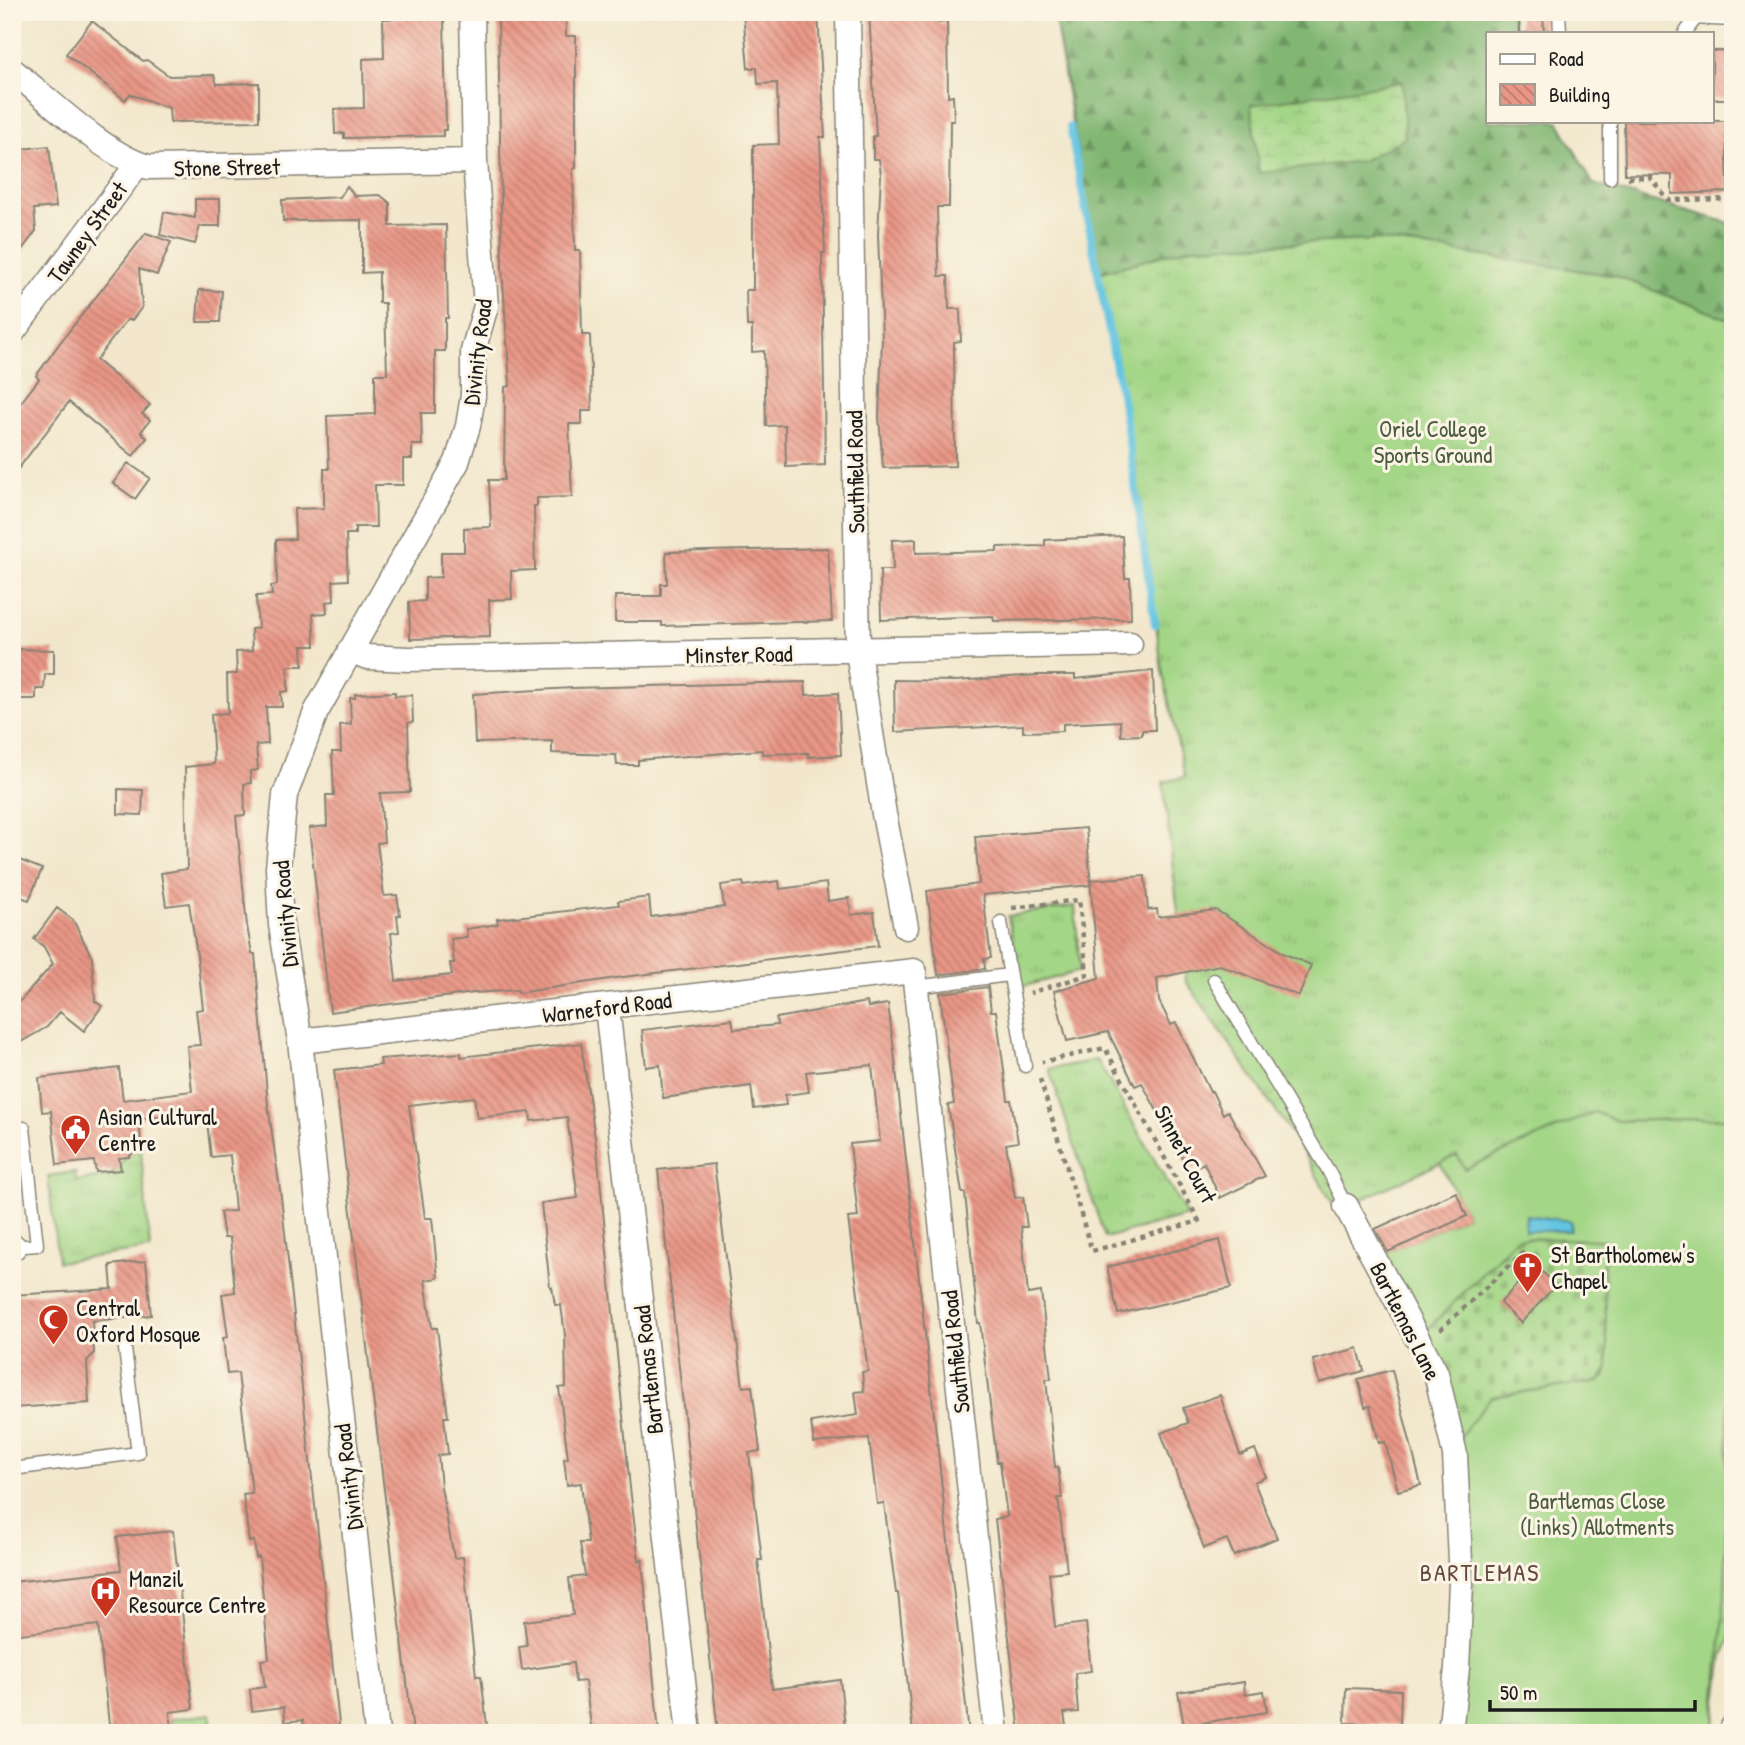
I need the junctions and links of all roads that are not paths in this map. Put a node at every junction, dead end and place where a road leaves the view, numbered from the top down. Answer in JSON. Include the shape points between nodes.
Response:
{"nodes":[{"id":1,"x":472,"y":12,"type":"edge"},
{"id":2,"x":848,"y":12,"type":"edge"},
{"id":3,"x":1559,"y":12,"type":"edge"},
{"id":4,"x":1733,"y":14,"type":"edge"},
{"id":5,"x":1691,"y":20,"type":"edge"},
{"id":6,"x":1560,"y":32,"type":"edge"},
{"id":7,"x":12,"y":70,"type":"edge"},
{"id":8,"x":1610,"y":122,"type":"edge"},
{"id":9,"x":475,"y":161,"type":"junction"},
{"id":10,"x":136,"y":164,"type":"junction"},
{"id":11,"x":1610,"y":178,"type":"road end"},
{"id":12,"x":12,"y":333,"type":"edge"},
{"id":13,"x":1130,"y":644,"type":"dead end"},
{"id":14,"x":350,"y":650,"type":"junction"},
{"id":15,"x":858,"y":652,"type":"junction"},
{"id":16,"x":1001,"y":922,"type":"road end"},
{"id":17,"x":906,"y":927,"type":"dead end"},
{"id":18,"x":1009,"y":975,"type":"junction"},
{"id":19,"x":914,"y":979,"type":"junction"},
{"id":20,"x":1214,"y":981,"type":"dead end"},
{"id":21,"x":607,"y":1007,"type":"junction"},
{"id":22,"x":300,"y":1041,"type":"junction"},
{"id":23,"x":1030,"y":1065,"type":"road end"},
{"id":24,"x":24,"y":1128,"type":"dead end"},
{"id":25,"x":1346,"y":1206,"type":"joint"},
{"id":26,"x":13,"y":1248,"type":"edge"},
{"id":27,"x":125,"y":1349,"type":"dead end"},
{"id":28,"x":12,"y":1469,"type":"edge"},
{"id":29,"x":1733,"y":1727,"type":"edge"},
{"id":30,"x":377,"y":1733,"type":"edge"},
{"id":31,"x":689,"y":1733,"type":"edge"},
{"id":32,"x":996,"y":1733,"type":"edge"},
{"id":33,"x":1450,"y":1733,"type":"edge"},
{"id":34,"x":1732,"y":1733,"type":"edge"}],
"edges":[{"from":1,"to":9,"type":"street","name":"Divinity Road"},
{"from":2,"to":15,"type":"street","name":"Southfield Road"},
{"from":3,"to":6,"type":"lane"},
{"from":4,"to":5,"type":"street"},
{"from":7,"to":10,"type":"street","name":"Stone Street"},
{"from":8,"to":11,"type":"lane"},
{"from":9,"to":10,"type":"street","name":"Stone Street","via":[[159,168]]},
{"from":9,"to":14,"type":"street","name":"Divinity Road","via":[[486,306],[473,352],[468,426],[457,462]]},
{"from":10,"to":12,"type":"street","name":"Tawney Street"},
{"from":13,"to":15,"type":"street","name":"Minster Road"},
{"from":14,"to":15,"type":"street","name":"Minster Road","via":[[367,657],[408,659]]},
{"from":14,"to":22,"type":"street","name":"Divinity Road","via":[[316,712],[285,795],[278,868],[281,925]]},
{"from":15,"to":17,"type":"street","name":"Southfield Road"},
{"from":16,"to":18,"type":"lane"},
{"from":18,"to":19,"type":"lane"},
{"from":18,"to":23,"type":"lane"},
{"from":19,"to":21,"type":"street","name":"Warneford Road"},
{"from":19,"to":32,"type":"street","name":"Southfield Road"},
{"from":20,"to":25,"type":"lane"},
{"from":21,"to":22,"type":"street","name":"Warneford Road"},
{"from":21,"to":31,"type":"street","name":"Bartlemas Road"},
{"from":22,"to":30,"type":"street","name":"Divinity Road"},
{"from":24,"to":26,"type":"lane","via":[[37,1245]]},
{"from":25,"to":33,"type":"street","name":"Bartlemas Lane","via":[[1436,1373],[1455,1454],[1461,1583]]},
{"from":27,"to":28,"type":"lane","via":[[138,1453]]},
{"from":29,"to":34,"type":"street"}]}
